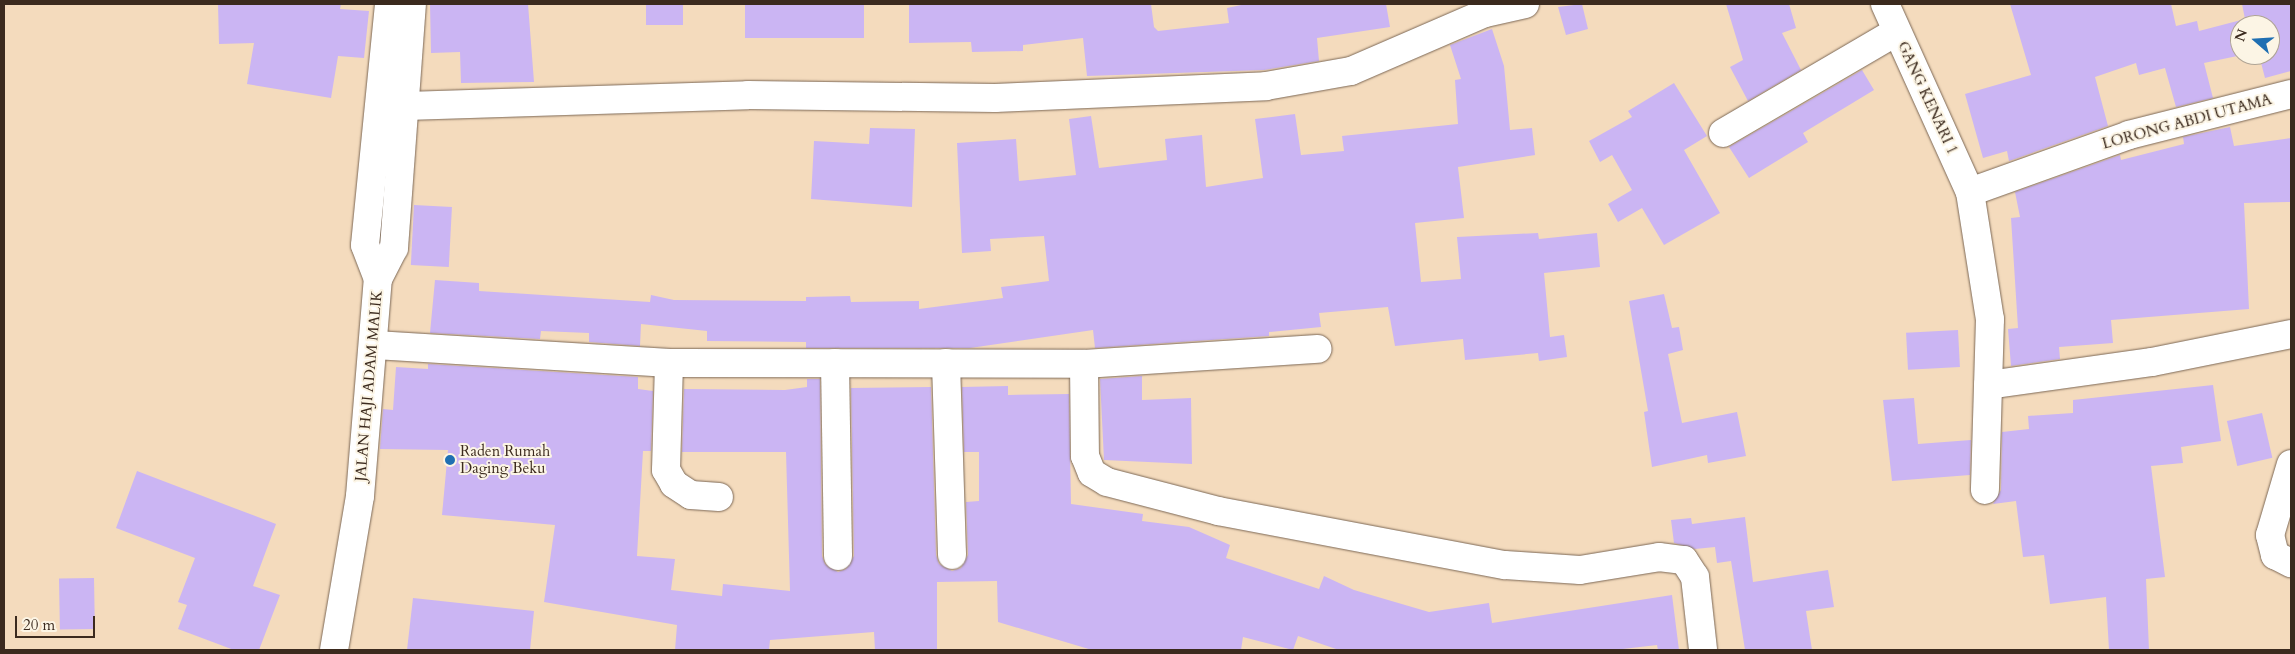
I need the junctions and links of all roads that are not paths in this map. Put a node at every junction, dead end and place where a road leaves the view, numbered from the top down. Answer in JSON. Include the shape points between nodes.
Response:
{"nodes":[{"id":1,"x":389,"y":4,"type":"edge"},
{"id":2,"x":412,"y":4,"type":"edge"},
{"id":3,"x":1525,"y":4,"type":"edge"},
{"id":4,"x":1885,"y":4,"type":"edge"},
{"id":5,"x":1896,"y":32,"type":"junction"},
{"id":6,"x":2291,"y":94,"type":"edge"},
{"id":7,"x":406,"y":106,"type":"junction"},
{"id":8,"x":1723,"y":133,"type":"dead end"},
{"id":9,"x":1970,"y":192,"type":"junction"},
{"id":10,"x":378,"y":278,"type":"junction"},
{"id":11,"x":2291,"y":334,"type":"edge"},
{"id":12,"x":375,"y":345,"type":"junction"},
{"id":13,"x":1318,"y":349,"type":"dead end"},
{"id":14,"x":669,"y":363,"type":"junction"},
{"id":15,"x":835,"y":363,"type":"junction"},
{"id":16,"x":946,"y":363,"type":"junction"},
{"id":17,"x":1084,"y":364,"type":"junction"},
{"id":18,"x":1988,"y":386,"type":"junction"},
{"id":19,"x":2291,"y":464,"type":"edge"},
{"id":20,"x":1985,"y":490,"type":"dead end"},
{"id":21,"x":720,"y":497,"type":"dead end"},
{"id":22,"x":952,"y":555,"type":"dead end"},
{"id":23,"x":838,"y":556,"type":"dead end"},
{"id":24,"x":2291,"y":563,"type":"edge"},
{"id":25,"x":334,"y":650,"type":"edge"},
{"id":26,"x":1703,"y":650,"type":"edge"}],
"edges":[{"from":1,"to":10,"type":"street","via":[[366,245]]},
{"from":2,"to":7,"type":"street","name":"JALAN HAJI ADAM MALIK"},
{"from":3,"to":7,"type":"street","via":[[1485,13],[1350,71],[1266,86],[996,98],[748,95]]},
{"from":4,"to":5,"type":"street","name":"GANG KENARI 1"},
{"from":5,"to":8,"type":"street"},
{"from":5,"to":9,"type":"street","name":"GANG KENARI 1"},
{"from":6,"to":9,"type":"street","name":"LORONG ABDI UTAMA","via":[[2129,135]]},
{"from":7,"to":10,"type":"street","name":"JALAN HAJI ADAM MALIK","via":[[394,248]]},
{"from":9,"to":18,"type":"street","name":"GANG KENARI 1","via":[[1990,319]]},
{"from":10,"to":12,"type":"street","name":"JALAN HAJI ADAM MALIK"},
{"from":11,"to":18,"type":"street","via":[[2152,362]]},
{"from":12,"to":14,"type":"street"},
{"from":12,"to":25,"type":"street","name":"JALAN HAJI ADAM MALIK","via":[[360,496]]},
{"from":13,"to":17,"type":"street"},
{"from":14,"to":15,"type":"street"},
{"from":14,"to":21,"type":"street","via":[[666,470],[674,484],[691,495]]},
{"from":15,"to":16,"type":"street"},
{"from":15,"to":23,"type":"street"},
{"from":16,"to":17,"type":"street"},
{"from":16,"to":22,"type":"street"},
{"from":17,"to":26,"type":"street","via":[[1085,456],[1092,473],[1107,482],[1227,513],[1505,566],[1580,570],[1659,557],[1684,560],[1695,577]]},
{"from":18,"to":20,"type":"street","name":"GANG KENARI 1"},
{"from":19,"to":24,"type":"street","via":[[2270,535],[2275,554]]}]}
